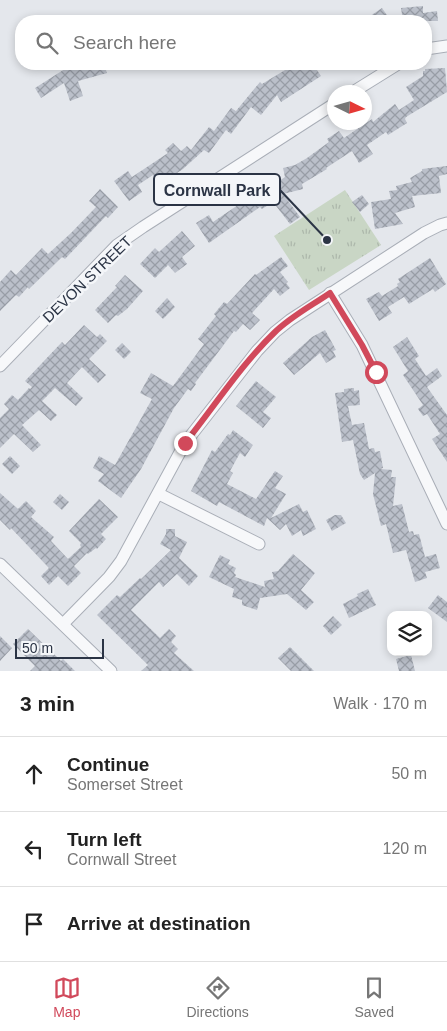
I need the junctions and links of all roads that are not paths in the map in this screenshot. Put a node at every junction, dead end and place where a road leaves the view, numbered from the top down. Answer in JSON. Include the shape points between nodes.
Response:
{"nodes":[{"id":1,"x":447,"y":46,"type":"edge"},
{"id":2,"x":432,"y":48,"type":"edge"},
{"id":3,"x":388,"y":70,"type":"edge"},
{"id":4,"x":364,"y":85,"type":"edge"},
{"id":5,"x":327,"y":109,"type":"edge"},
{"id":6,"x":447,"y":223,"type":"edge"},
{"id":7,"x":330,"y":293,"type":"junction"},
{"id":8,"x":0,"y":366,"type":"edge"},
{"id":9,"x":159,"y":494,"type":"junction"},
{"id":10,"x":447,"y":524,"type":"edge"},
{"id":11,"x":259,"y":544,"type":"dead end"},
{"id":12,"x":0,"y":564,"type":"edge"},
{"id":13,"x":62,"y":624,"type":"junction"},
{"id":14,"x":111,"y":671,"type":"edge"}],
"edges":[{"from":1,"to":2,"type":"street"},
{"from":3,"to":4,"type":"street"},
{"from":5,"to":8,"type":"street","name":"DEVON STREET","via":[[117,245]]},
{"from":6,"to":7,"type":"street","via":[[432,228]]},
{"from":7,"to":9,"type":"street","via":[[290,320],[257,351],[185,443]]},
{"from":7,"to":10,"type":"street","via":[[362,345]]},
{"from":9,"to":11,"type":"street"},
{"from":9,"to":13,"type":"street","via":[[116,569]]},
{"from":12,"to":13,"type":"street"},
{"from":13,"to":14,"type":"street"}]}
